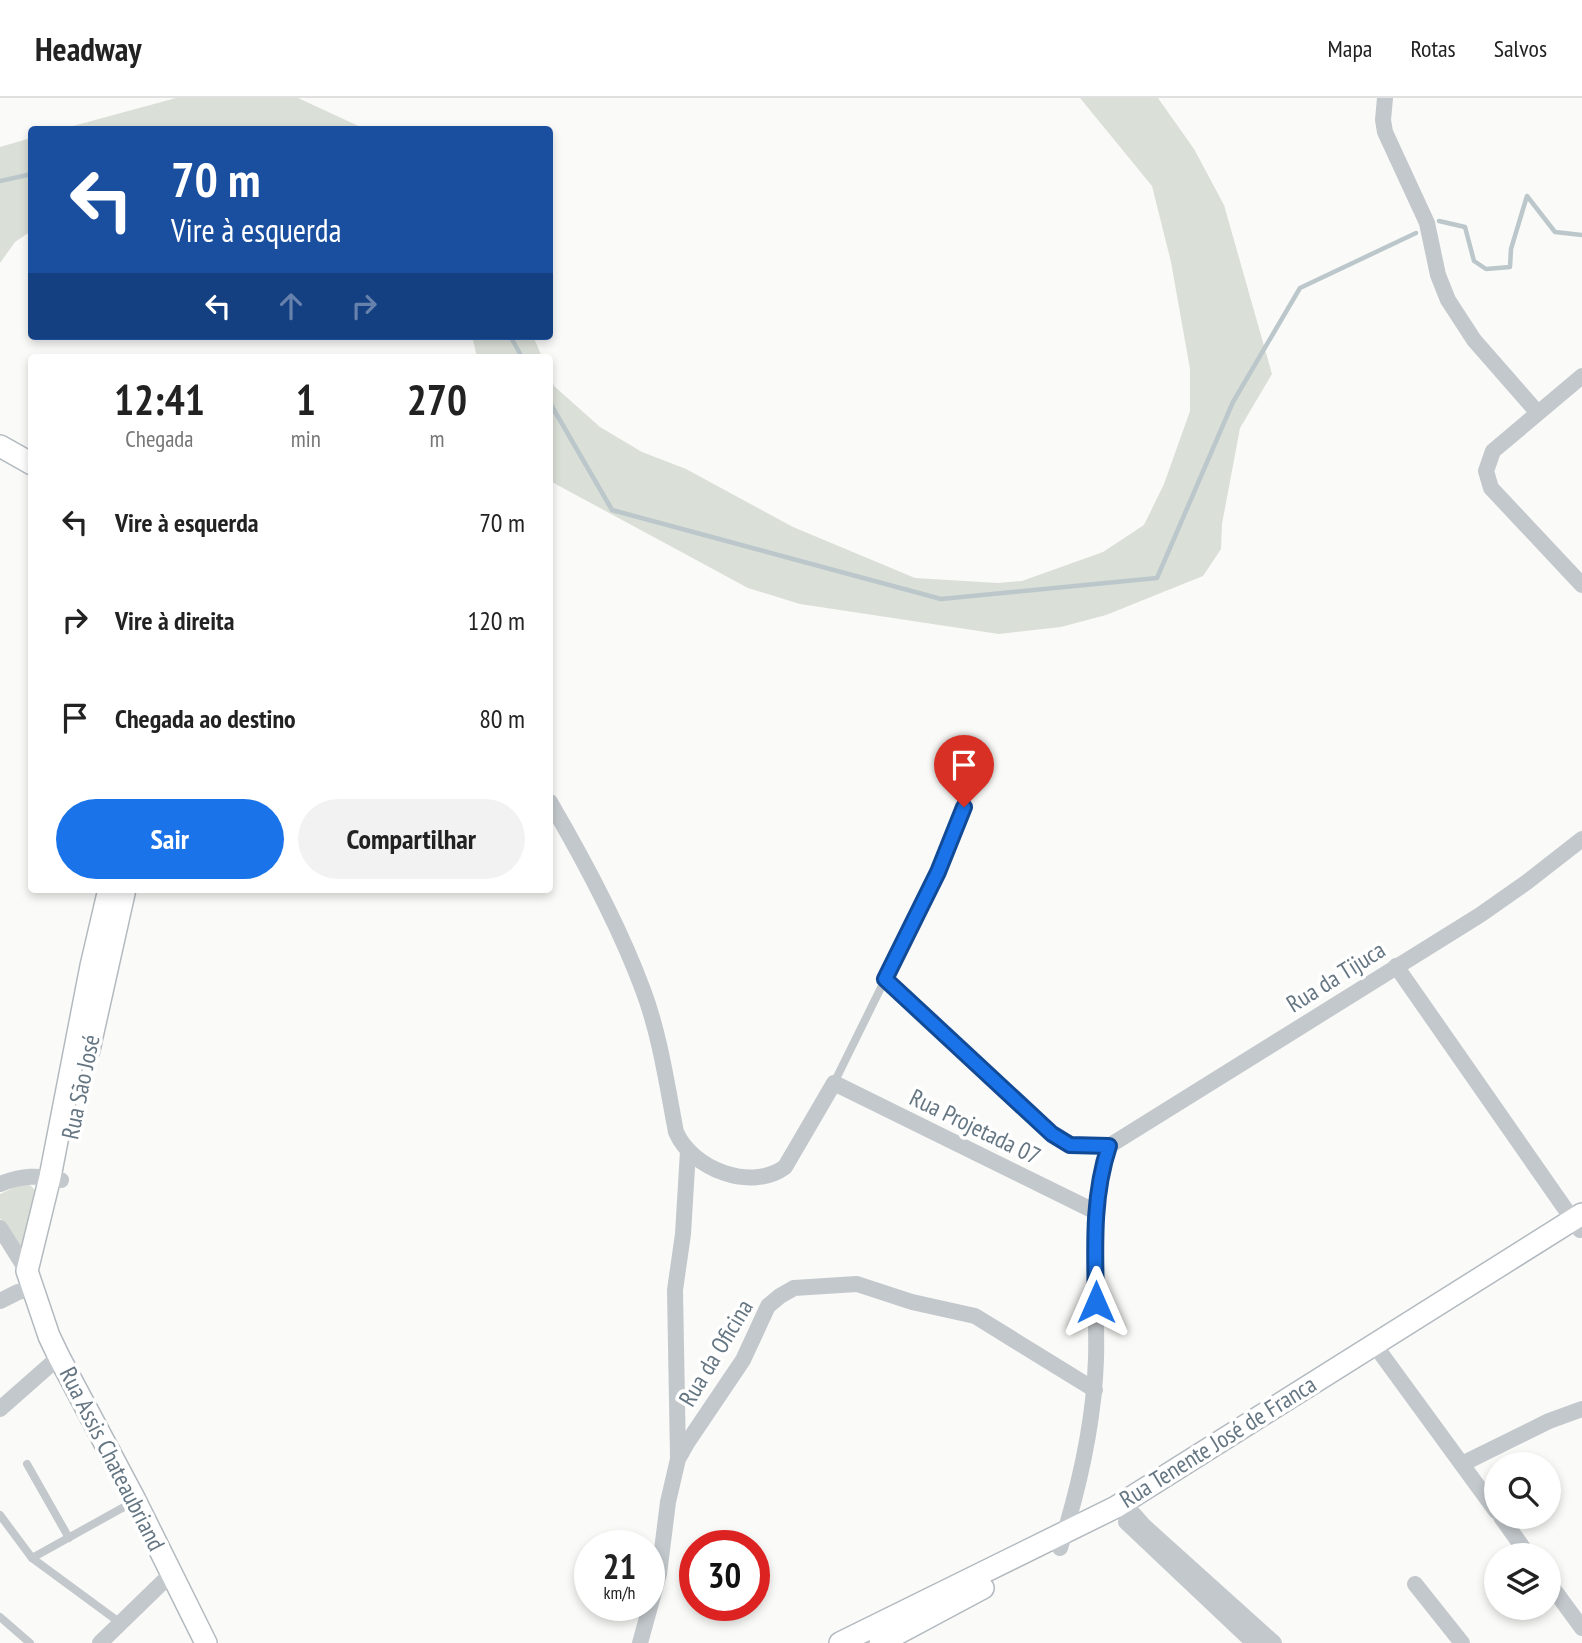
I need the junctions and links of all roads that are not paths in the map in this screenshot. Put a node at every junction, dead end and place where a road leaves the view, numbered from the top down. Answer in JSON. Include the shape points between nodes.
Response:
{"nodes":[{"id":1,"x":1385,"y":98,"type":"edge"},
{"id":2,"x":1582,"y":376,"type":"edge"},
{"id":3,"x":1537,"y":412,"type":"junction"},
{"id":4,"x":0,"y":446,"type":"edge"},
{"id":5,"x":28,"y":462,"type":"edge"},
{"id":6,"x":1582,"y":585,"type":"edge"},
{"id":7,"x":553,"y":807,"type":"edge"},
{"id":8,"x":964,"y":807,"type":"dead end"},
{"id":9,"x":1582,"y":839,"type":"edge"},
{"id":10,"x":108,"y":893,"type":"edge"},
{"id":11,"x":124,"y":893,"type":"edge"},
{"id":12,"x":1396,"y":966,"type":"junction"},
{"id":13,"x":99,"y":968,"type":"junction"},
{"id":14,"x":885,"y":979,"type":"junction"},
{"id":15,"x":834,"y":1083,"type":"junction"},
{"id":16,"x":1109,"y":1146,"type":"junction"},
{"id":17,"x":688,"y":1151,"type":"junction"},
{"id":18,"x":55,"y":1178,"type":"junction"},
{"id":19,"x":0,"y":1184,"type":"edge"},
{"id":20,"x":1096,"y":1212,"type":"junction"},
{"id":21,"x":1579,"y":1223,"type":"edge"},
{"id":22,"x":0,"y":1228,"type":"edge"},
{"id":23,"x":30,"y":1281,"type":"junction"},
{"id":24,"x":0,"y":1301,"type":"edge"},
{"id":25,"x":1378,"y":1350,"type":"junction"},
{"id":26,"x":59,"y":1357,"type":"junction"},
{"id":27,"x":1095,"y":1390,"type":"junction"},
{"id":28,"x":0,"y":1409,"type":"edge"},
{"id":29,"x":1582,"y":1409,"type":"edge"},
{"id":30,"x":678,"y":1459,"type":"junction"},
{"id":31,"x":27,"y":1464,"type":"dead end"},
{"id":32,"x":1462,"y":1464,"type":"junction"},
{"id":33,"x":1484,"y":1494,"type":"edge"},
{"id":34,"x":135,"y":1500,"type":"junction"},
{"id":35,"x":1123,"y":1510,"type":"junction"},
{"id":36,"x":0,"y":1515,"type":"edge"},
{"id":37,"x":69,"y":1538,"type":"junction"},
{"id":38,"x":1062,"y":1540,"type":"junction"},
{"id":39,"x":32,"y":1558,"type":"junction"},
{"id":40,"x":171,"y":1574,"type":"junction"},
{"id":41,"x":1415,"y":1584,"type":"dead end"},
{"id":42,"x":1561,"y":1599,"type":"edge"},
{"id":43,"x":0,"y":1617,"type":"edge"},
{"id":44,"x":119,"y":1622,"type":"junction"},
{"id":45,"x":1582,"y":1628,"type":"edge"},
{"id":46,"x":1250,"y":1638,"type":"edge"},
{"id":47,"x":30,"y":1643,"type":"edge"},
{"id":48,"x":100,"y":1643,"type":"edge"},
{"id":49,"x":206,"y":1643,"type":"edge"},
{"id":50,"x":640,"y":1643,"type":"edge"},
{"id":51,"x":840,"y":1643,"type":"edge"},
{"id":52,"x":880,"y":1643,"type":"edge"},
{"id":53,"x":1274,"y":1643,"type":"edge"},
{"id":54,"x":1462,"y":1643,"type":"edge"}],
"edges":[{"from":1,"to":3,"type":"street","via":[[1385,132],[1427,223],[1448,300],[1474,340]]},
{"from":2,"to":3,"type":"street"},
{"from":3,"to":6,"type":"street","via":[[1493,451],[1486,471],[1491,488]]},
{"from":4,"to":5,"type":"main road"},
{"from":7,"to":17,"type":"street","via":[[614,922],[644,991],[676,1132]]},
{"from":8,"to":14,"type":"lane","via":[[938,872]]},
{"from":9,"to":12,"type":"street","name":"Rua da Tijuca","via":[[1527,883]]},
{"from":10,"to":13,"type":"main road","name":"Rua São José"},
{"from":11,"to":13,"type":"main road","name":"Rua São José"},
{"from":12,"to":16,"type":"street","name":"Rua da Tijuca"},
{"from":12,"to":21,"type":"street"},
{"from":13,"to":18,"type":"main road","name":"Rua São José"},
{"from":14,"to":15,"type":"lane"},
{"from":14,"to":16,"type":"street","via":[[1052,1134],[1070,1145]]},
{"from":15,"to":17,"type":"street","via":[[785,1167],[774,1175],[739,1177],[704,1164]]},
{"from":15,"to":20,"type":"street","name":"Rua Projetada 07"},
{"from":16,"to":20,"type":"street"},
{"from":17,"to":30,"type":"street","via":[[675,1290]]},
{"from":18,"to":19,"type":"street","via":[[31,1175]]},
{"from":18,"to":23,"type":"main road","name":"Rua São José"},
{"from":20,"to":27,"type":"street"},
{"from":21,"to":25,"type":"main road","name":"Rua Tenente José de Franca"},
{"from":22,"to":23,"type":"street"},
{"from":23,"to":24,"type":"street"},
{"from":23,"to":26,"type":"main road","name":"Rua Assis Chateaubriand"},
{"from":25,"to":32,"type":"street"},
{"from":25,"to":35,"type":"main road","name":"Rua Tenente José de Franca"},
{"from":26,"to":28,"type":"street"},
{"from":26,"to":34,"type":"main road","name":"Rua Assis Chateaubriand"},
{"from":27,"to":30,"type":"street","name":"Rua da Oficina","via":[[975,1316],[857,1284],[794,1288],[768,1306],[743,1360]]},
{"from":27,"to":38,"type":"street"},
{"from":29,"to":32,"type":"street"},
{"from":30,"to":50,"type":"street","name":"Rua da Oficina","via":[[659,1574]]},
{"from":31,"to":37,"type":"lane"},
{"from":32,"to":33,"type":"street"},
{"from":34,"to":37,"type":"lane"},
{"from":34,"to":40,"type":"main road","name":"Rua Assis Chateaubriand"},
{"from":35,"to":38,"type":"main road","name":"Rua Tenente José de Franca"},
{"from":35,"to":46,"type":"street","via":[[1140,1537]]},
{"from":36,"to":39,"type":"lane"},
{"from":37,"to":39,"type":"lane"},
{"from":38,"to":51,"type":"main road","name":"Rua Tenente José de Franca"},
{"from":38,"to":52,"type":"main road","name":"Rua Tenente José de Franca"},
{"from":39,"to":44,"type":"lane"},
{"from":40,"to":44,"type":"street"},
{"from":40,"to":49,"type":"main road","name":"Rua Assis Chateaubriand"},
{"from":41,"to":54,"type":"street"},
{"from":42,"to":45,"type":"street"},
{"from":43,"to":47,"type":"lane"},
{"from":44,"to":48,"type":"street"},
{"from":46,"to":53,"type":"street"}]}
